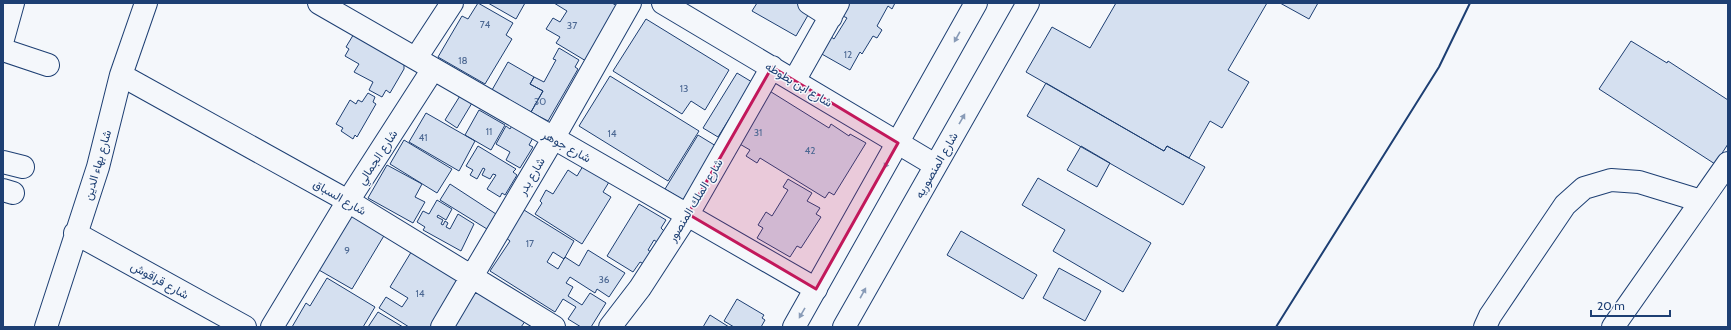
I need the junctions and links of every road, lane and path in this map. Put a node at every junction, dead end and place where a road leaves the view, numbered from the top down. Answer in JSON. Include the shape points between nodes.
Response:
{"nodes":[{"id":1,"x":13,"y":3,"type":"edge"},
{"id":2,"x":146,"y":3,"type":"edge"},
{"id":3,"x":319,"y":3,"type":"edge"},
{"id":4,"x":452,"y":3,"type":"edge"},
{"id":5,"x":630,"y":3,"type":"edge"},
{"id":6,"x":663,"y":3,"type":"edge"},
{"id":7,"x":809,"y":3,"type":"edge"},
{"id":8,"x":976,"y":3,"type":"edge"},
{"id":9,"x":1028,"y":3,"type":"edge"},
{"id":10,"x":834,"y":10,"type":"edge"},
{"id":11,"x":3,"y":39,"type":"edge"},
{"id":12,"x":3,"y":50,"type":"edge"},
{"id":13,"x":424,"y":64,"type":"junction"},
{"id":14,"x":48,"y":65,"type":"dead end"},
{"id":15,"x":772,"y":67,"type":"junction"},
{"id":16,"x":121,"y":74,"type":"junction"},
{"id":17,"x":794,"y":81,"type":"junction"},
{"id":18,"x":553,"y":139,"type":"junction"},
{"id":19,"x":898,"y":143,"type":"junction"},
{"id":20,"x":1728,"y":163,"type":"edge"},
{"id":21,"x":935,"y":165,"type":"junction"},
{"id":22,"x":348,"y":201,"type":"junction"},
{"id":23,"x":1701,"y":201,"type":"junction"},
{"id":24,"x":688,"y":214,"type":"junction"},
{"id":25,"x":75,"y":233,"type":"junction"},
{"id":26,"x":472,"y":276,"type":"junction"},
{"id":27,"x":816,"y":289,"type":"junction"},
{"id":28,"x":46,"y":327,"type":"edge"},
{"id":29,"x":245,"y":327,"type":"edge"},
{"id":30,"x":272,"y":327,"type":"edge"},
{"id":31,"x":442,"y":327,"type":"edge"},
{"id":32,"x":554,"y":327,"type":"edge"},
{"id":33,"x":610,"y":327,"type":"edge"},
{"id":34,"x":794,"y":327,"type":"edge"},
{"id":35,"x":844,"y":327,"type":"edge"},
{"id":36,"x":1485,"y":327,"type":"edge"},
{"id":37,"x":1613,"y":327,"type":"edge"}],
"edges":[{"from":1,"to":11,"type":"street"},
{"from":2,"to":16,"type":"street","name":"شارع بهاء الدين"},
{"from":3,"to":13,"type":"street","name":"شارع جوهر"},
{"from":4,"to":13,"type":"street","name":"شارع الجمالي"},
{"from":5,"to":18,"type":"street","name":"شارع بدر"},
{"from":6,"to":15,"type":"street","name":"شارع ابن بطوطه"},
{"from":7,"to":10,"type":"street"},
{"from":8,"to":19,"type":"street","one_way":true},
{"from":21,"to":9,"type":"street","name":"شارع المنصوريه","one_way":true},
{"from":10,"to":17,"type":"street"},
{"from":12,"to":14,"type":"street"},
{"from":13,"to":18,"type":"street","name":"شارع جوهر"},
{"from":13,"to":22,"type":"street","name":"شارع الجمالي"},
{"from":15,"to":17,"type":"street","name":"شارع ابن بطوطه"},
{"from":15,"to":24,"type":"street","name":"شارع الملك المنصور"},
{"from":16,"to":22,"type":"street","name":"شارع السباق"},
{"from":16,"to":25,"type":"street","name":"شارع بهاء الدين","via":[[98,167]]},
{"from":17,"to":19,"type":"street","name":"شارع ابن بطوطه"},
{"from":18,"to":24,"type":"street","name":"شارع جوهر"},
{"from":18,"to":26,"type":"street","name":"شارع بدر"},
{"from":19,"to":21,"type":"street","name":"شارع ابن بطوطه"},
{"from":19,"to":27,"type":"street","one_way":true},
{"from":20,"to":23,"type":"street"},
{"from":35,"to":21,"type":"street","name":"شارع المنصوريه","one_way":true},
{"from":22,"to":26,"type":"street","name":"شارع السباق"},
{"from":22,"to":30,"type":"street","name":"شارع الجمالي"},
{"from":23,"to":36,"type":"street","via":[[1639,182],[1611,180],[1584,188],[1565,205]]},
{"from":23,"to":37,"type":"street"},
{"from":24,"to":27,"type":"street","name":"شارع جوهر"},
{"from":24,"to":33,"type":"street","name":"شارع الملك المنصور","via":[[640,288]]},
{"from":25,"to":28,"type":"street","name":"شارع بهاء الدين"},
{"from":25,"to":29,"type":"street","name":"شارع قراقوش"},
{"from":26,"to":31,"type":"street","name":"شارع بدر"},
{"from":26,"to":32,"type":"street","name":"شارع السباق"},
{"from":27,"to":34,"type":"street","one_way":true}]}
